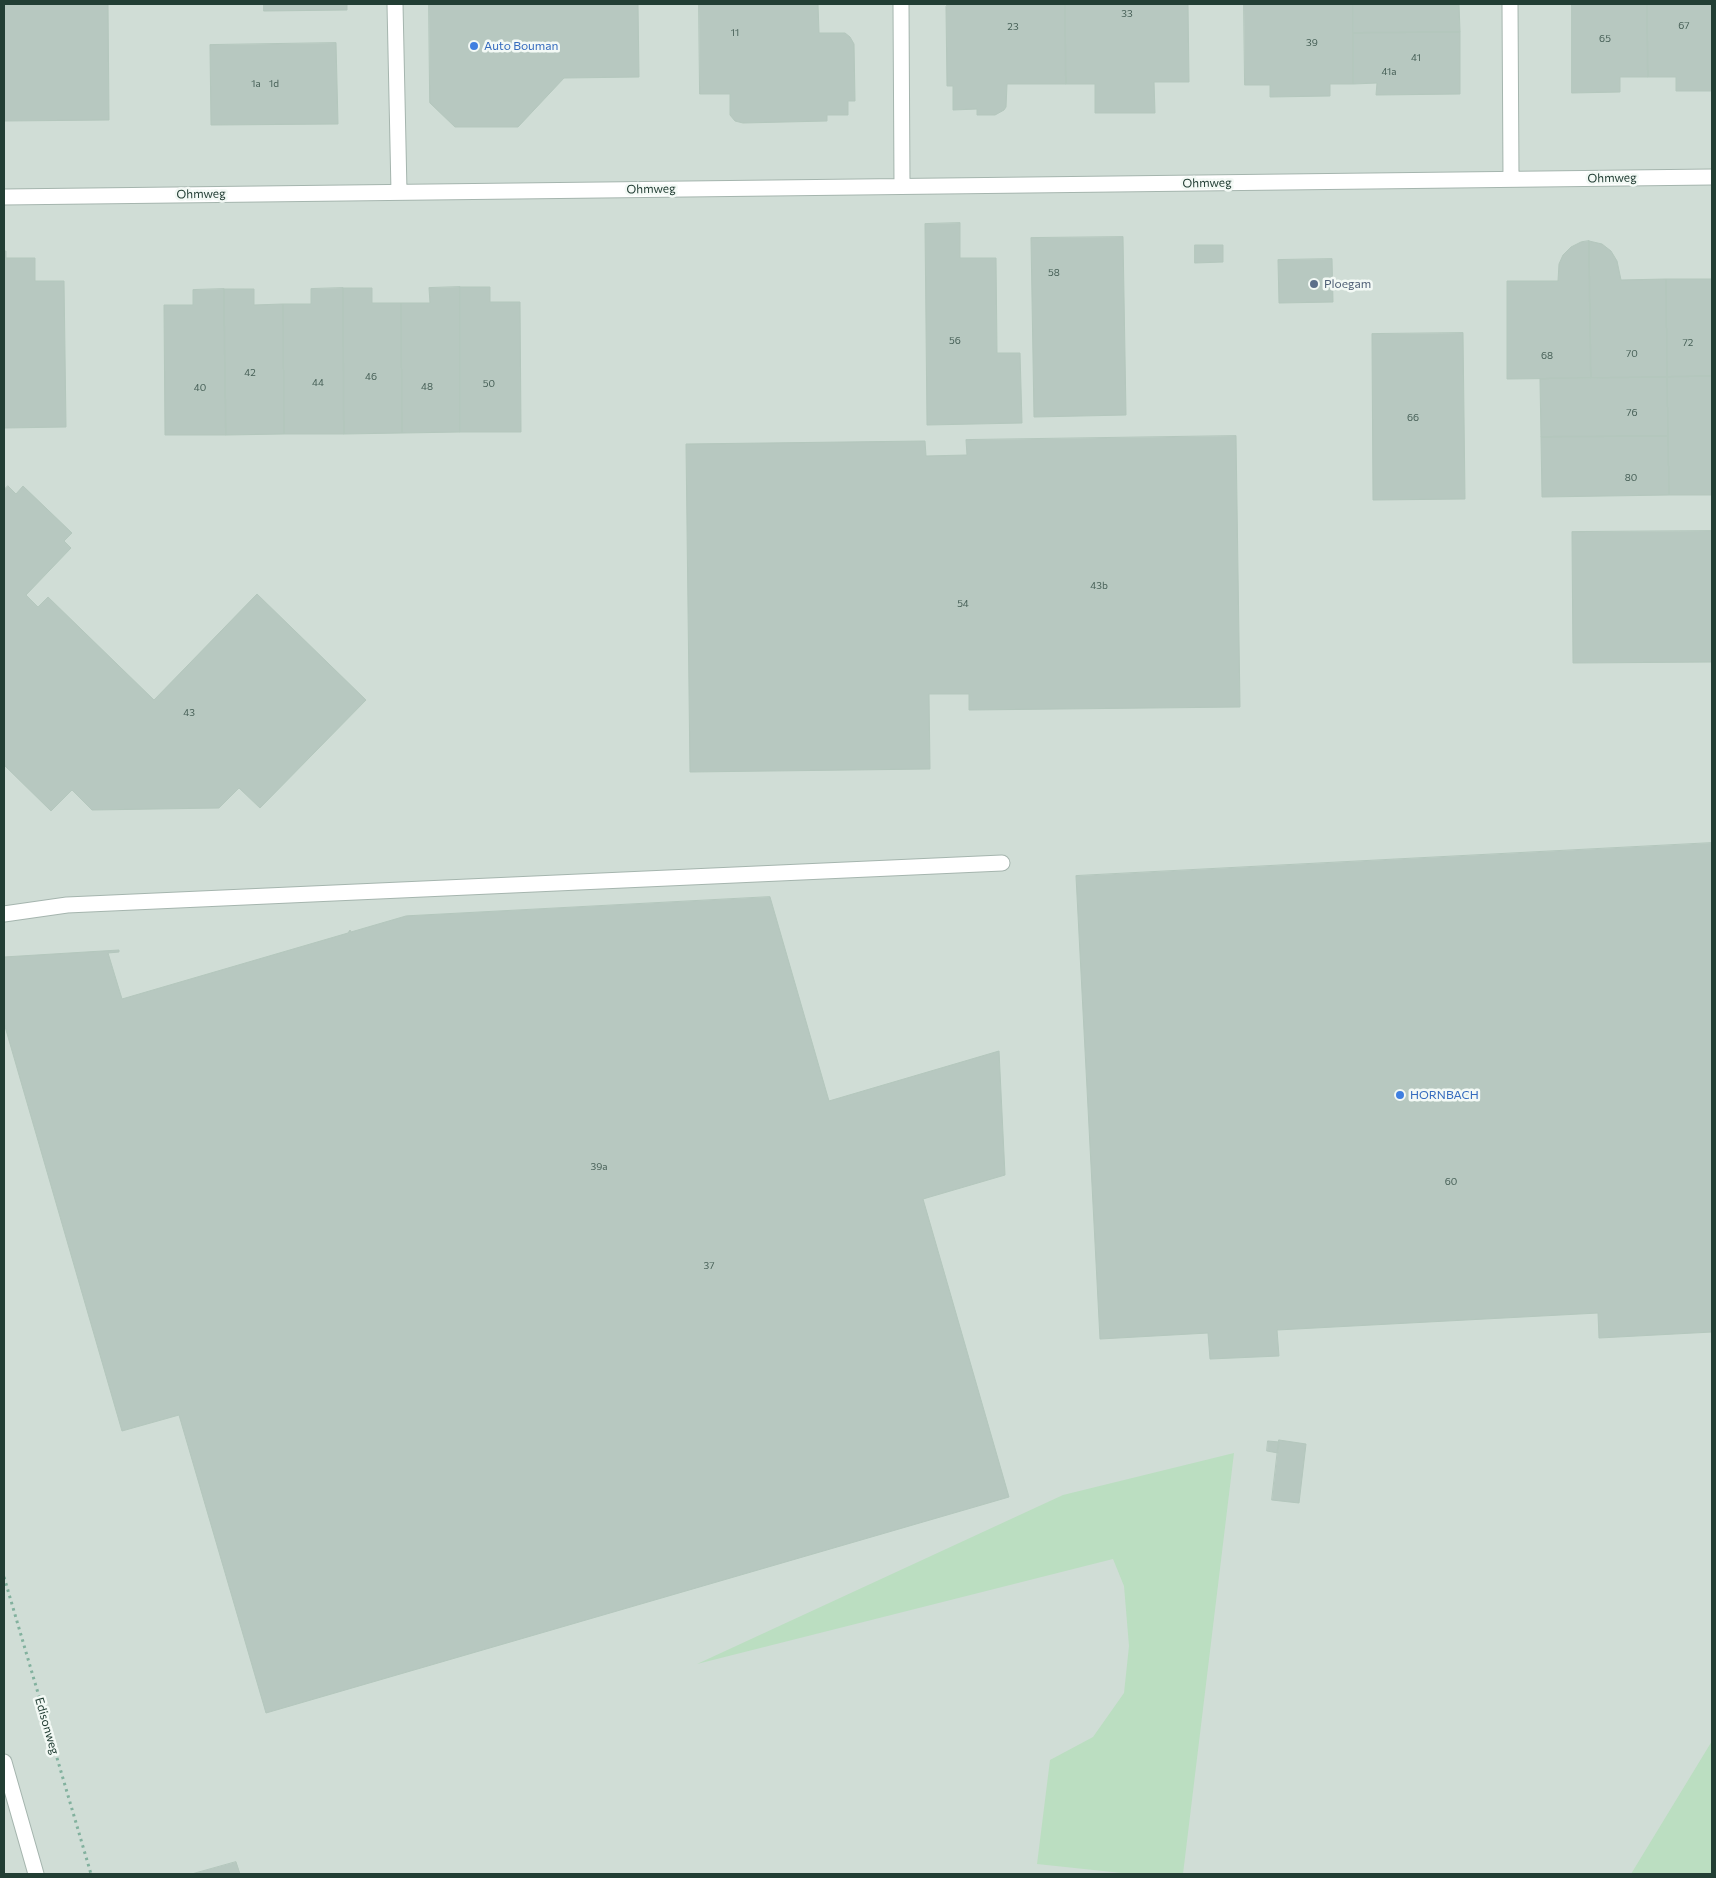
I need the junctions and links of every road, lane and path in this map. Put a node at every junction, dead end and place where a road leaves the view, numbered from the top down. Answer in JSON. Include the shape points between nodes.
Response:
{"nodes":[{"id":1,"x":395,"y":4,"type":"edge"},
{"id":2,"x":901,"y":4,"type":"edge"},
{"id":3,"x":1510,"y":4,"type":"edge"},
{"id":4,"x":1712,"y":177,"type":"edge"},
{"id":5,"x":1511,"y":179,"type":"junction"},
{"id":6,"x":902,"y":186,"type":"junction"},
{"id":7,"x":399,"y":192,"type":"junction"},
{"id":8,"x":4,"y":197,"type":"edge"},
{"id":9,"x":1002,"y":863,"type":"dead end"},
{"id":10,"x":4,"y":914,"type":"edge"},
{"id":11,"x":4,"y":1577,"type":"edge"},
{"id":12,"x":4,"y":1762,"type":"edge"},
{"id":13,"x":36,"y":1874,"type":"edge"},
{"id":14,"x":91,"y":1874,"type":"edge"}],
"edges":[{"from":1,"to":7,"type":"street"},
{"from":2,"to":6,"type":"street"},
{"from":3,"to":5,"type":"street"},
{"from":4,"to":5,"type":"street","name":"Ohmweg"},
{"from":5,"to":6,"type":"street","name":"Ohmweg"},
{"from":6,"to":7,"type":"street","name":"Ohmweg"},
{"from":7,"to":8,"type":"street","name":"Ohmweg"},
{"from":9,"to":10,"type":"street","via":[[67,905]]},
{"from":11,"to":14,"type":"path","name":"Edisonweg"},
{"from":12,"to":13,"type":"street"}]}
